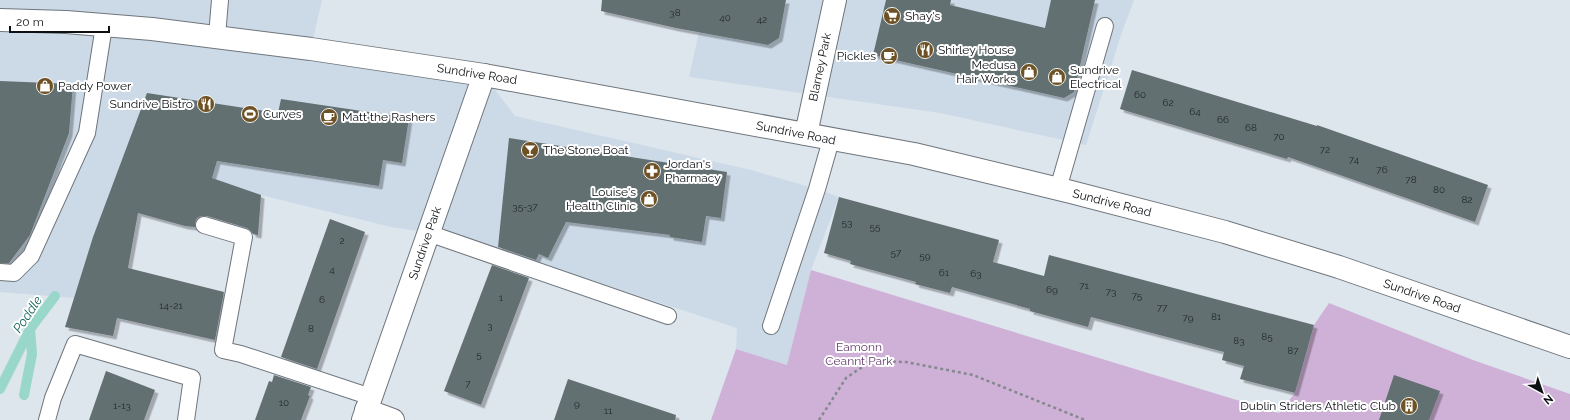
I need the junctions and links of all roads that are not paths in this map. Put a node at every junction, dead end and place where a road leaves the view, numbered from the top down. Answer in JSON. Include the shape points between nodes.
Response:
{"nodes":[{"id":1,"x":220,"y":0,"type":"edge"},
{"id":2,"x":835,"y":0,"type":"edge"},
{"id":3,"x":0,"y":20,"type":"edge"},
{"id":4,"x":104,"y":26,"type":"junction"},
{"id":5,"x":1105,"y":26,"type":"dead end"},
{"id":6,"x":217,"y":36,"type":"junction"},
{"id":7,"x":484,"y":75,"type":"junction"},
{"id":8,"x":806,"y":134,"type":"junction"},
{"id":9,"x":831,"y":140,"type":"junction"},
{"id":10,"x":1058,"y":189,"type":"junction"},
{"id":11,"x":204,"y":225,"type":"dead end"},
{"id":12,"x":428,"y":233,"type":"junction"},
{"id":13,"x":0,"y":272,"type":"edge"},
{"id":14,"x":668,"y":316,"type":"dead end"},
{"id":15,"x":771,"y":326,"type":"dead end"},
{"id":16,"x":1570,"y":347,"type":"edge"},
{"id":17,"x":366,"y":409,"type":"edge"},
{"id":18,"x":46,"y":420,"type":"edge"},
{"id":19,"x":186,"y":420,"type":"edge"},
{"id":20,"x":393,"y":420,"type":"edge"}],
"edges":[{"from":1,"to":6,"type":"lane"},
{"from":2,"to":8,"type":"street","name":"Blarney Park"},
{"from":3,"to":4,"type":"street","name":"Sundrive Road"},
{"from":4,"to":6,"type":"street","name":"Sundrive Road","via":[[152,28]]},
{"from":4,"to":13,"type":"lane","via":[[87,133],[31,256],[14,273]]},
{"from":5,"to":10,"type":"lane"},
{"from":6,"to":7,"type":"street","name":"Sundrive Road"},
{"from":7,"to":8,"type":"street","name":"Sundrive Road"},
{"from":7,"to":12,"type":"street","name":"Sundrive Park"},
{"from":8,"to":9,"type":"street","name":"Sundrive Road"},
{"from":9,"to":10,"type":"street","name":"Sundrive Road","via":[[914,154]]},
{"from":9,"to":15,"type":"lane"},
{"from":10,"to":16,"type":"street","name":"Sundrive Road","via":[[1225,232],[1338,267]]},
{"from":11,"to":17,"type":"lane","via":[[244,237],[223,350],[241,354]]},
{"from":12,"to":14,"type":"lane"},
{"from":12,"to":17,"type":"street","name":"Sundrive Park"},
{"from":17,"to":20,"type":"street"},
{"from":18,"to":19,"type":"lane","via":[[75,344],[192,378]]}]}
